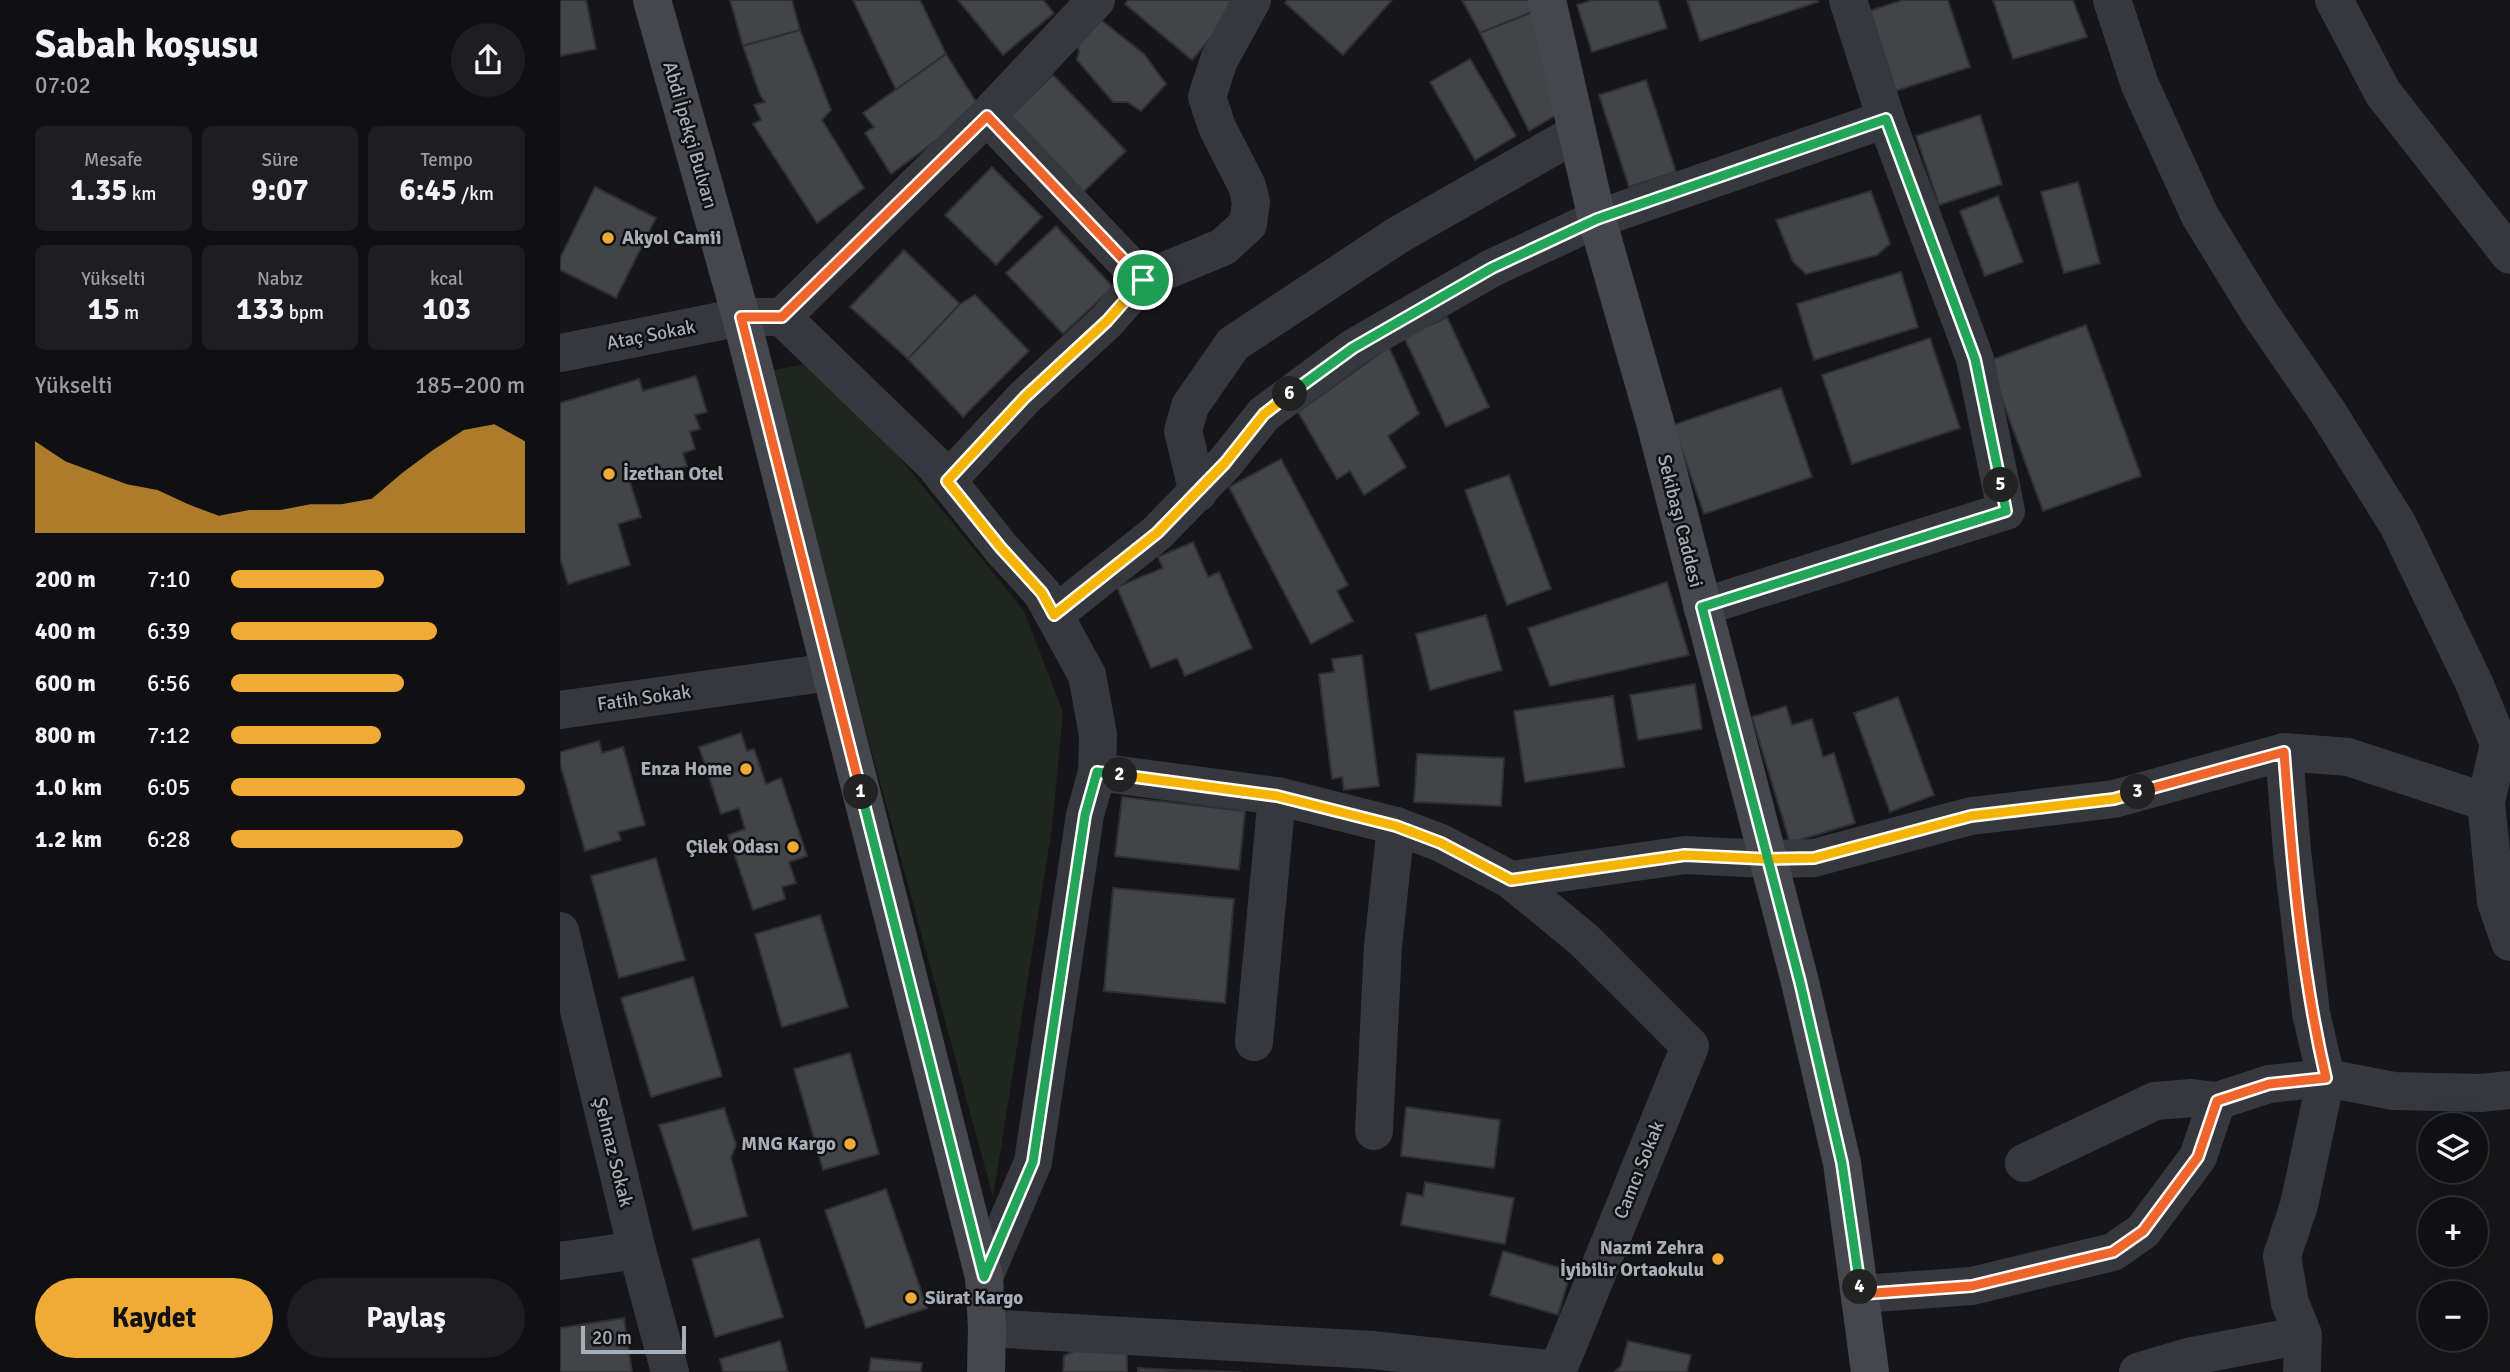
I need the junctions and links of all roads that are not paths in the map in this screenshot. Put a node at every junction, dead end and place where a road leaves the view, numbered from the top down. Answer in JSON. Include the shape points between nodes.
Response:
{"nodes":[{"id":1,"x":652,"y":0,"type":"edge"},
{"id":2,"x":1096,"y":0,"type":"edge"},
{"id":3,"x":1252,"y":0,"type":"edge"},
{"id":4,"x":1547,"y":0,"type":"edge"},
{"id":5,"x":1848,"y":0,"type":"edge"},
{"id":6,"x":2112,"y":0,"type":"edge"},
{"id":7,"x":2334,"y":0,"type":"edge"},
{"id":8,"x":987,"y":116,"type":"junction"},
{"id":9,"x":1886,"y":119,"type":"junction"},
{"id":10,"x":1577,"y":133,"type":"junction"},
{"id":11,"x":1597,"y":219,"type":"junction"},
{"id":12,"x":2510,"y":256,"type":"edge"},
{"id":13,"x":1143,"y":280,"type":"junction"},
{"id":14,"x":741,"y":317,"type":"junction"},
{"id":15,"x":782,"y":317,"type":"junction"},
{"id":16,"x":560,"y":353,"type":"edge"},
{"id":17,"x":954,"y":489,"type":"junction"},
{"id":18,"x":1198,"y":493,"type":"junction"},
{"id":19,"x":1048,"y":604,"type":"junction"},
{"id":20,"x":1702,"y":607,"type":"junction"},
{"id":21,"x":831,"y":672,"type":"junction"},
{"id":22,"x":560,"y":709,"type":"edge"},
{"id":23,"x":2284,"y":752,"type":"junction"},
{"id":24,"x":1097,"y":772,"type":"junction"},
{"id":25,"x":1277,"y":796,"type":"junction"},
{"id":26,"x":2486,"y":802,"type":"junction"},
{"id":27,"x":1396,"y":826,"type":"junction"},
{"id":28,"x":1767,"y":859,"type":"junction"},
{"id":29,"x":1511,"y":880,"type":"junction"},
{"id":30,"x":560,"y":931,"type":"edge"},
{"id":31,"x":2510,"y":942,"type":"edge"},
{"id":32,"x":566,"y":988,"type":"edge"},
{"id":33,"x":1254,"y":1042,"type":"dead end"},
{"id":34,"x":2326,"y":1078,"type":"junction"},
{"id":35,"x":2510,"y":1090,"type":"edge"},
{"id":36,"x":2217,"y":1101,"type":"junction"},
{"id":37,"x":1374,"y":1131,"type":"dead end"},
{"id":38,"x":2024,"y":1163,"type":"dead end"},
{"id":39,"x":637,"y":1250,"type":"junction"},
{"id":40,"x":560,"y":1261,"type":"edge"},
{"id":41,"x":984,"y":1277,"type":"junction"},
{"id":42,"x":1861,"y":1294,"type":"junction"},
{"id":43,"x":987,"y":1328,"type":"junction"},
{"id":44,"x":2302,"y":1354,"type":"edge"},
{"id":45,"x":1558,"y":1371,"type":"edge"},
{"id":46,"x":670,"y":1372,"type":"edge"},
{"id":47,"x":986,"y":1372,"type":"edge"},
{"id":48,"x":1870,"y":1372,"type":"edge"},
{"id":49,"x":2138,"y":1372,"type":"edge"}],
"edges":[{"from":1,"to":14,"type":"main road","name":"Abdi İpekçi Bulvarı"},
{"from":2,"to":8,"type":"street"},
{"from":3,"to":13,"type":"street","via":[[1219,60],[1207,97],[1247,186],[1251,202],[1248,224],[1223,247]]},
{"from":4,"to":10,"type":"main road","name":"Sekibaşı Caddesi"},
{"from":5,"to":9,"type":"street"},
{"from":6,"to":26,"type":"street","via":[[2140,85],[2200,216],[2398,525],[2475,685],[2499,744]]},
{"from":7,"to":12,"type":"street","via":[[2383,93]]},
{"from":8,"to":13,"type":"street"},
{"from":8,"to":15,"type":"street"},
{"from":9,"to":11,"type":"street"},
{"from":9,"to":20,"type":"street","via":[[1975,359],[2006,511]]},
{"from":10,"to":11,"type":"main road","name":"Sekibaşı Caddesi"},
{"from":10,"to":18,"type":"street","via":[[1398,235],[1233,344],[1190,406],[1183,431]]},
{"from":11,"to":18,"type":"street","via":[[1492,268],[1353,348],[1264,414]]},
{"from":11,"to":20,"type":"main road","name":"Sekibaşı Caddesi"},
{"from":13,"to":17,"type":"street","via":[[1107,321],[1025,397]]},
{"from":14,"to":15,"type":"street","name":"Ataç Sokak"},
{"from":14,"to":16,"type":"street","name":"Ataç Sokak"},
{"from":14,"to":21,"type":"main road","name":"Abdi İpekçi Bulvarı"},
{"from":15,"to":17,"type":"street","via":[[934,464]]},
{"from":17,"to":19,"type":"street"},
{"from":18,"to":19,"type":"street","via":[[1157,533]]},
{"from":19,"to":24,"type":"street","via":[[1087,675],[1098,735]]},
{"from":20,"to":28,"type":"main road","name":"Sekibaşı Caddesi"},
{"from":21,"to":22,"type":"street","name":"Fatih Sokak"},
{"from":21,"to":41,"type":"main road","name":"Abdi İpekçi Bulvarı"},
{"from":23,"to":26,"type":"street","via":[[2348,757]]},
{"from":23,"to":28,"type":"street","via":[[2114,799],[1971,816],[1814,858]]},
{"from":23,"to":34,"type":"street","via":[[2311,1013]]},
{"from":24,"to":25,"type":"street"},
{"from":24,"to":41,"type":"street","via":[[1085,815],[1033,1162]]},
{"from":25,"to":27,"type":"street"},
{"from":25,"to":33,"type":"street"},
{"from":26,"to":31,"type":"street","via":[[2496,902]]},
{"from":27,"to":29,"type":"street","via":[[1441,843]]},
{"from":27,"to":37,"type":"street","via":[[1383,946]]},
{"from":28,"to":29,"type":"street","via":[[1685,855]]},
{"from":28,"to":42,"type":"main road","name":"Sekibaşı Caddesi","via":[[1842,1163]]},
{"from":29,"to":45,"type":"street","name":"Camcı Sokak","via":[[1584,940],[1690,1046]]},
{"from":30,"to":32,"type":"street","name":"Şehnaz Sokak"},
{"from":32,"to":39,"type":"street","name":"Şehnaz Sokak"},
{"from":34,"to":35,"type":"street","via":[[2393,1091]]},
{"from":34,"to":36,"type":"street","via":[[2269,1084]]},
{"from":34,"to":44,"type":"street","via":[[2299,1205],[2282,1256]]},
{"from":36,"to":38,"type":"street","via":[[2155,1101]]},
{"from":36,"to":42,"type":"street","via":[[2198,1157],[2143,1231],[2113,1252],[1972,1286]]},
{"from":39,"to":40,"type":"street"},
{"from":39,"to":46,"type":"street","name":"Şehnaz Sokak"},
{"from":41,"to":43,"type":"main road","name":"Abdi İpekçi Bulvarı"},
{"from":42,"to":48,"type":"main road","name":"Sekibaşı Caddesi"},
{"from":43,"to":45,"type":"street","via":[[1372,1350]]},
{"from":43,"to":47,"type":"main road","name":"Abdi İpekçi Bulvarı"},
{"from":44,"to":49,"type":"street","via":[[2188,1357]]}]}
